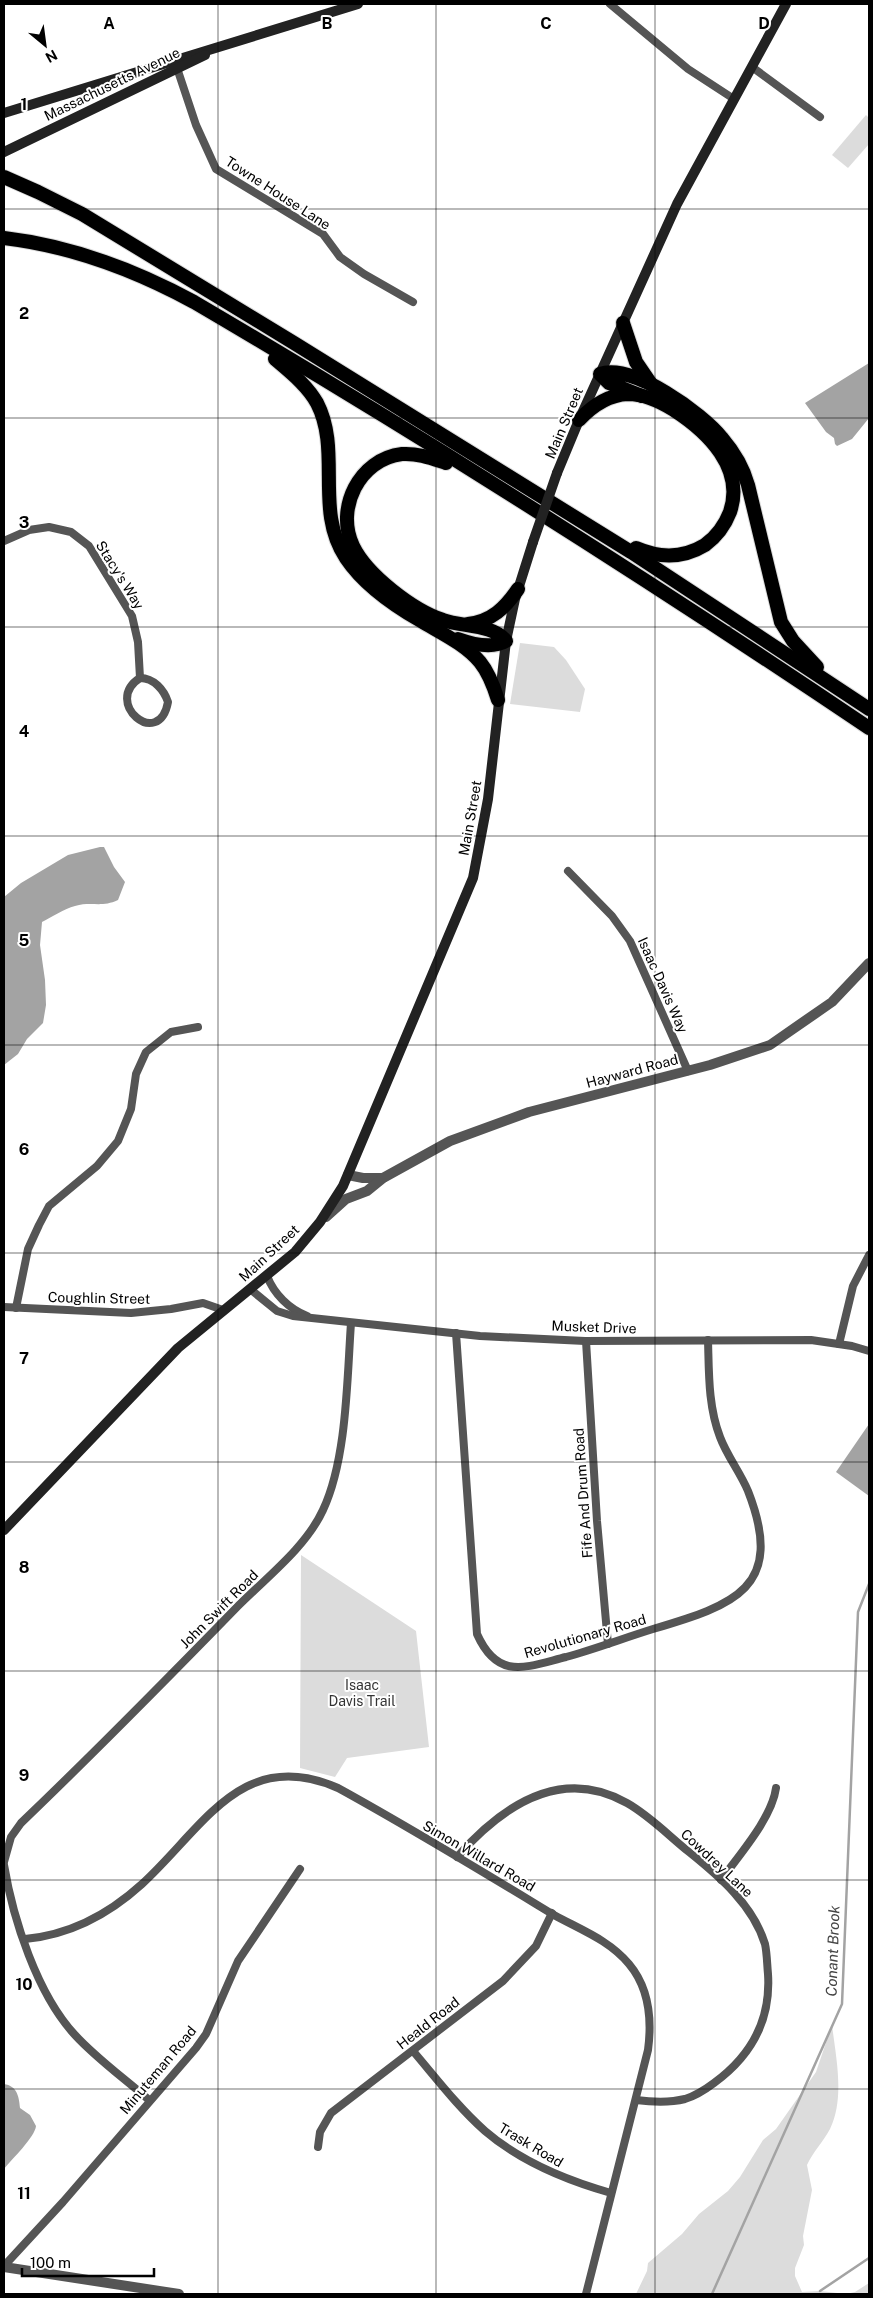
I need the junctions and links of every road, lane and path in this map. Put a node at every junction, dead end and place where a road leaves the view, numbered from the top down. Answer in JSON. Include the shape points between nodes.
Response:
{"nodes":[{"id":1,"x":358,"y":4,"type":"edge"},
{"id":2,"x":610,"y":4,"type":"edge"},
{"id":3,"x":786,"y":4,"type":"edge"},
{"id":4,"x":234,"y":43,"type":"junction"},
{"id":5,"x":752,"y":67,"type":"junction"},
{"id":6,"x":177,"y":68,"type":"junction"},
{"id":7,"x":734,"y":99,"type":"junction"},
{"id":8,"x":4,"y":113,"type":"edge"},
{"id":9,"x":820,"y":117,"type":"dead end"},
{"id":10,"x":4,"y":152,"type":"edge"},
{"id":11,"x":4,"y":177,"type":"edge"},
{"id":12,"x":4,"y":238,"type":"edge"},
{"id":13,"x":413,"y":302,"type":"dead end"},
{"id":14,"x":623,"y":323,"type":"junction"},
{"id":15,"x":247,"y":334,"type":"junction"},
{"id":16,"x":600,"y":374,"type":"junction"},
{"id":17,"x":662,"y":392,"type":"junction"},
{"id":18,"x":642,"y":396,"type":"junction"},
{"id":19,"x":579,"y":420,"type":"junction"},
{"id":20,"x":479,"y":476,"type":"junction"},
{"id":21,"x":597,"y":530,"type":"junction"},
{"id":22,"x":4,"y":541,"type":"edge"},
{"id":23,"x":518,"y":589,"type":"junction"},
{"id":24,"x":457,"y":624,"type":"junction"},
{"id":25,"x":434,"y":629,"type":"junction"},
{"id":26,"x":506,"y":641,"type":"junction"},
{"id":27,"x":140,"y":678,"type":"junction"},
{"id":28,"x":839,"y":689,"type":"junction"},
{"id":29,"x":498,"y":700,"type":"junction"},
{"id":30,"x":869,"y":709,"type":"edge"},
{"id":31,"x":869,"y":728,"type":"edge"},
{"id":32,"x":568,"y":872,"type":"dead end"},
{"id":33,"x":869,"y":962,"type":"edge"},
{"id":34,"x":198,"y":1027,"type":"dead end"},
{"id":35,"x":688,"y":1071,"type":"junction"},
{"id":36,"x":348,"y":1174,"type":"junction"},
{"id":37,"x":383,"y":1178,"type":"junction"},
{"id":38,"x":343,"y":1186,"type":"junction"},
{"id":39,"x":360,"y":1192,"type":"junction"},
{"id":40,"x":320,"y":1222,"type":"junction"},
{"id":41,"x":869,"y":1255,"type":"edge"},
{"id":42,"x":267,"y":1276,"type":"junction"},
{"id":43,"x":250,"y":1289,"type":"junction"},
{"id":44,"x":4,"y":1307,"type":"edge"},
{"id":45,"x":16,"y":1308,"type":"junction"},
{"id":46,"x":223,"y":1310,"type":"junction"},
{"id":47,"x":319,"y":1320,"type":"junction"},
{"id":48,"x":351,"y":1323,"type":"junction"},
{"id":49,"x":456,"y":1333,"type":"junction"},
{"id":50,"x":708,"y":1340,"type":"junction"},
{"id":51,"x":586,"y":1341,"type":"junction"},
{"id":52,"x":839,"y":1344,"type":"junction"},
{"id":53,"x":869,"y":1351,"type":"edge"},
{"id":54,"x":4,"y":1530,"type":"edge"},
{"id":55,"x":608,"y":1644,"type":"junction"},
{"id":56,"x":776,"y":1788,"type":"dead end"},
{"id":57,"x":457,"y":1858,"type":"junction"},
{"id":58,"x":4,"y":1863,"type":"edge"},
{"id":59,"x":300,"y":1869,"type":"dead end"},
{"id":60,"x":721,"y":1880,"type":"junction"},
{"id":61,"x":552,"y":1913,"type":"junction"},
{"id":62,"x":24,"y":1939,"type":"junction"},
{"id":63,"x":412,"y":2051,"type":"junction"},
{"id":64,"x":149,"y":2100,"type":"junction"},
{"id":65,"x":636,"y":2100,"type":"junction"},
{"id":66,"x":318,"y":2147,"type":"dead end"},
{"id":67,"x":611,"y":2193,"type":"junction"},
{"id":68,"x":4,"y":2266,"type":"edge"},
{"id":69,"x":136,"y":2291,"type":"edge"},
{"id":70,"x":179,"y":2294,"type":"edge"},
{"id":71,"x":586,"y":2294,"type":"edge"}],
"edges":[{"from":1,"to":4,"type":"main road","name":"Massachusetts Avenue"},
{"from":2,"to":7,"type":"street","via":[[688,69]]},
{"from":3,"to":5,"type":"main road","name":"Main Street"},
{"from":4,"to":6,"type":"main road","name":"Massachusetts Avenue"},
{"from":4,"to":8,"type":"main road","name":"Massachusetts Avenue"},
{"from":5,"to":7,"type":"main road","name":"Main Street"},
{"from":5,"to":9,"type":"street"},
{"from":6,"to":10,"type":"main road","name":"Massachusetts Avenue"},
{"from":6,"to":13,"type":"street","name":"Towne House Lane","via":[[196,125],[216,169],[323,234],[340,256]]},
{"from":7,"to":14,"type":"main road","name":"Main Street","via":[[682,194]]},
{"from":11,"to":21,"type":"highway","via":[[82,214]]},
{"from":12,"to":15,"type":"highway","via":[[59,248],[122,267],[182,295]]},
{"from":14,"to":16,"type":"main road","name":"Main Street"},
{"from":14,"to":17,"type":"highway","via":[[638,367],[647,380]]},
{"from":15,"to":20,"type":"highway"},
{"from":15,"to":25,"type":"highway","via":[[306,387],[320,410],[326,434],[330,518],[336,540],[347,559],[389,601]]},
{"from":16,"to":17,"type":"highway","via":[[618,372]]},
{"from":16,"to":18,"type":"highway","via":[[609,383]]},
{"from":16,"to":19,"type":"main road","name":"Main Street"},
{"from":17,"to":28,"type":"highway","via":[[705,420],[737,458],[750,491],[781,622],[796,646]]},
{"from":18,"to":19,"type":"highway","via":[[625,394],[609,398],[593,406]]},
{"from":18,"to":21,"type":"highway","via":[[686,418],[717,448],[731,474],[733,493],[730,511],[710,541],[693,551],[676,555],[651,554]]},
{"from":19,"to":23,"type":"main road","name":"Main Street","bridge":true},
{"from":20,"to":24,"type":"highway","via":[[426,456],[398,455],[382,460],[367,471],[354,489],[347,509],[351,540],[368,567],[413,604],[437,618]]},
{"from":20,"to":31,"type":"highway","via":[[679,602]]},
{"from":21,"to":28,"type":"highway"},
{"from":22,"to":27,"type":"street","name":"Stacy's Way","via":[[29,530],[49,526],[71,532],[88,546],[132,616],[138,642]]},
{"from":23,"to":24,"type":"highway","via":[[506,606],[492,617],[475,623]]},
{"from":23,"to":26,"type":"main road","name":"Main Street"},
{"from":24,"to":26,"type":"highway","via":[[495,632]]},
{"from":25,"to":26,"type":"highway","via":[[474,644],[493,645]]},
{"from":25,"to":29,"type":"highway","via":[[479,661]]},
{"from":26,"to":29,"type":"main road","name":"Main Street"},
{"from":27,"to":27,"type":"street","via":[[131,687],[128,708],[139,722],[148,724],[162,716],[168,702],[158,686],[147,678]]},
{"from":28,"to":30,"type":"highway"},
{"from":29,"to":36,"type":"main road","name":"Main Street","via":[[488,799],[473,878]]},
{"from":32,"to":35,"type":"street","name":"Isaac Davis Way","via":[[612,916],[630,941]]},
{"from":33,"to":35,"type":"street","name":"Hayward Road","via":[[832,1002],[770,1045]]},
{"from":34,"to":45,"type":"street","via":[[171,1032],[146,1052],[136,1074],[131,1109],[118,1141],[97,1166],[49,1206],[39,1225],[28,1249]]},
{"from":35,"to":37,"type":"street","name":"Hayward Road","via":[[529,1112],[450,1142]]},
{"from":36,"to":37,"type":"street"},
{"from":36,"to":38,"type":"main road","name":"Main Street"},
{"from":37,"to":39,"type":"street","name":"Hayward Road","via":[[367,1191]]},
{"from":38,"to":39,"type":"street","via":[[346,1191]]},
{"from":38,"to":40,"type":"main road","name":"Main Street"},
{"from":39,"to":40,"type":"street","name":"Hayward Road","via":[[346,1199]]},
{"from":40,"to":42,"type":"main road","name":"Main Street","via":[[295,1252]]},
{"from":41,"to":52,"type":"street","via":[[853,1286]]},
{"from":42,"to":43,"type":"main road","name":"Main Street"},
{"from":42,"to":47,"type":"street","name":"Musket Drive","via":[[282,1300],[300,1313]]},
{"from":43,"to":46,"type":"main road","name":"Main Street"},
{"from":43,"to":47,"type":"street","name":"Musket Drive","via":[[277,1311]]},
{"from":44,"to":45,"type":"street","name":"Coughlin Street"},
{"from":45,"to":46,"type":"street","name":"Coughlin Street","via":[[131,1313],[203,1303]]},
{"from":46,"to":54,"type":"main road","name":"Main Street","via":[[178,1348],[130,1396]]},
{"from":47,"to":48,"type":"street","name":"Musket Drive"},
{"from":48,"to":49,"type":"street","name":"Musket Drive"},
{"from":48,"to":58,"type":"street","name":"John Swift Road","via":[[337,1462],[326,1502],[314,1525],[214,1632],[21,1823],[10,1837]]},
{"from":49,"to":51,"type":"street","name":"Musket Drive"},
{"from":49,"to":55,"type":"street","name":"Revolutionary Road","via":[[477,1634],[488,1654],[497,1662],[517,1668]]},
{"from":50,"to":51,"type":"street","name":"Musket Drive"},
{"from":50,"to":52,"type":"street","name":"Musket Drive","via":[[811,1340]]},
{"from":50,"to":55,"type":"street","name":"Revolutionary Road","via":[[708,1376],[716,1426],[747,1490],[761,1531],[760,1560],[746,1586],[718,1608]]},
{"from":51,"to":55,"type":"street","name":"Fife And Drum Road"},
{"from":52,"to":53,"type":"street","name":"Musket Drive"},
{"from":56,"to":60,"type":"street","via":[[775,1797],[754,1834]]},
{"from":57,"to":60,"type":"street","name":"Cowdrey Lane","via":[[485,1828],[518,1803],[550,1791],[579,1789],[627,1803]]},
{"from":57,"to":61,"type":"street","name":"Simon Willard Road"},
{"from":57,"to":62,"type":"street","name":"Simon Willard Road","via":[[338,1788],[308,1778],[281,1775],[250,1784],[226,1799],[141,1885],[98,1916],[49,1937]]},
{"from":58,"to":62,"type":"street","name":"John Swift Road"},
{"from":59,"to":64,"type":"street","name":"Minuteman Road","via":[[238,1961],[206,2034]]},
{"from":60,"to":65,"type":"street","name":"Cowdrey Lane","via":[[746,1907],[765,1944],[769,1992],[765,2018],[742,2058],[731,2071],[705,2090],[686,2099]]},
{"from":61,"to":63,"type":"street","name":"Heald Road","via":[[536,1946],[503,1981]]},
{"from":61,"to":65,"type":"street","name":"Simon Willard Road","via":[[605,1942],[630,1966],[641,1983],[651,2024]]},
{"from":62,"to":64,"type":"street","name":"John Swift Road","via":[[48,1999],[73,2033],[93,2054]]},
{"from":63,"to":66,"type":"street","name":"Heald Road","via":[[331,2113],[320,2132]]},
{"from":63,"to":67,"type":"street","name":"Trask Road","via":[[469,2116],[514,2152],[570,2182]]},
{"from":64,"to":68,"type":"street","name":"Minuteman Road"},
{"from":65,"to":67,"type":"street","name":"Simon Willard Road"},
{"from":67,"to":71,"type":"street","name":"Simon Willard Road"},
{"from":68,"to":69,"type":"street"},
{"from":69,"to":70,"type":"street"}]}
